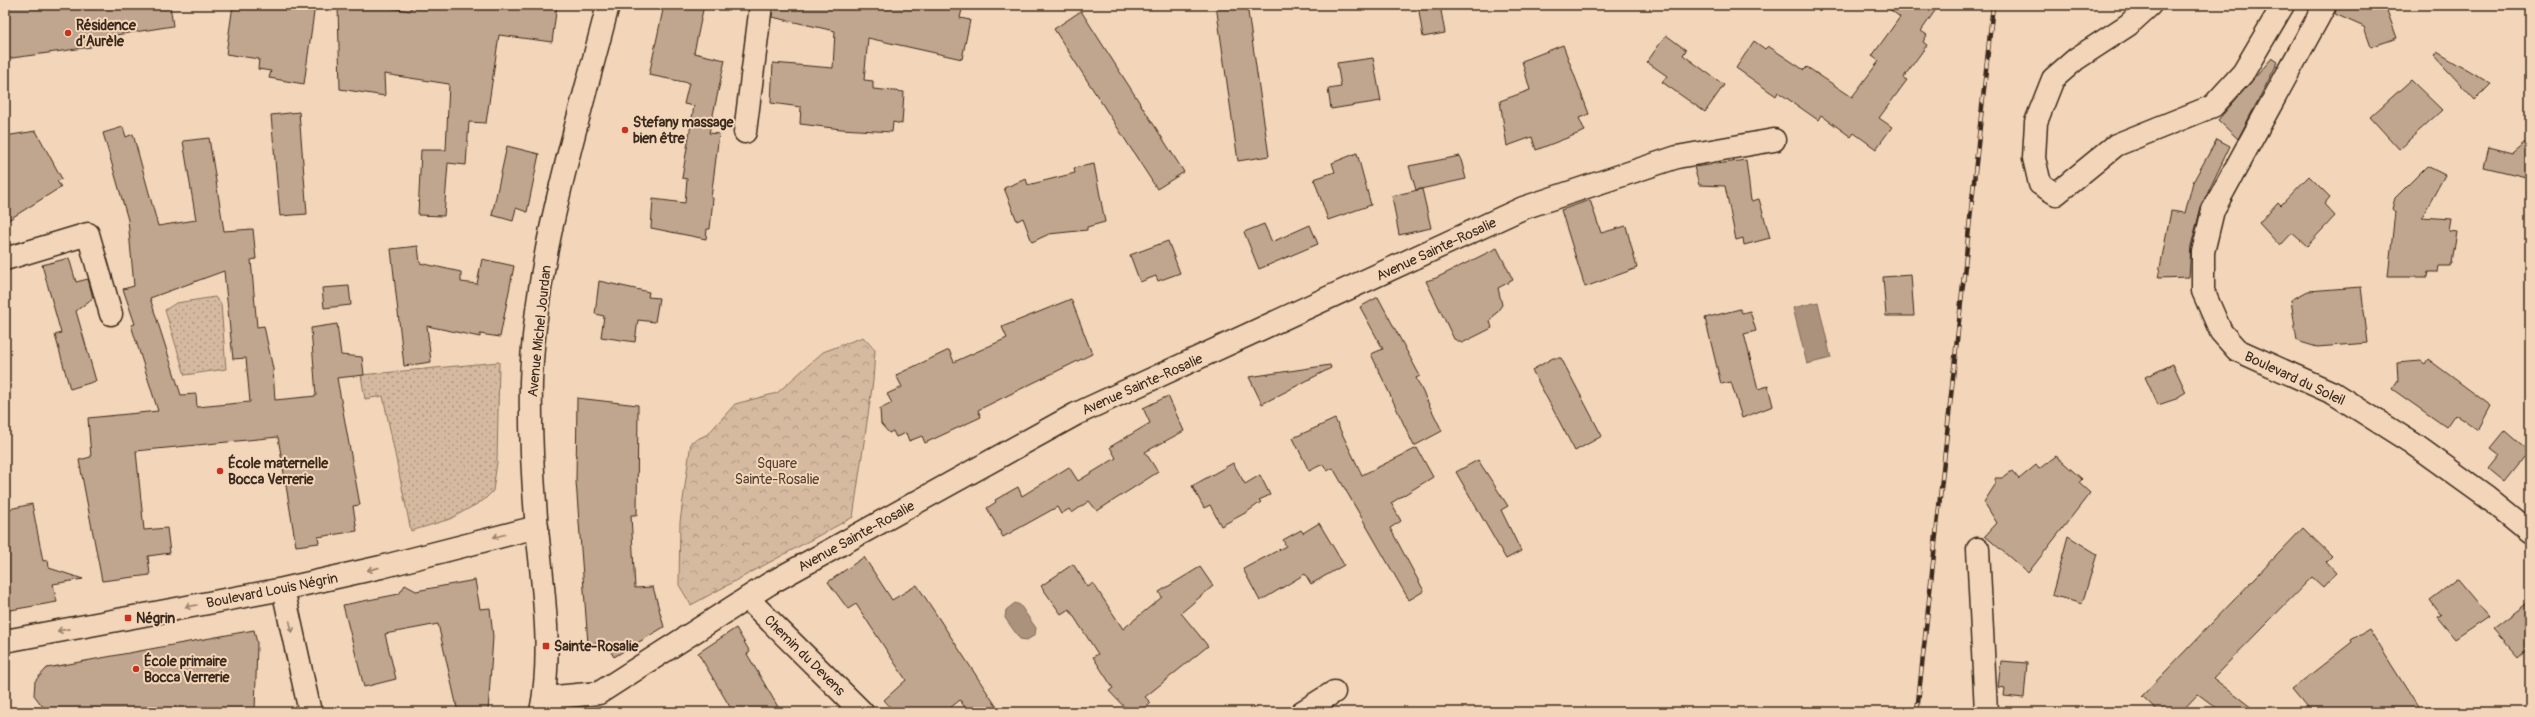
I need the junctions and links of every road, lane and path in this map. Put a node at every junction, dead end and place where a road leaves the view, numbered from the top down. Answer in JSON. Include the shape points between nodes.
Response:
{"nodes":[{"id":1,"x":608,"y":5,"type":"edge"},
{"id":2,"x":760,"y":5,"type":"edge"},
{"id":3,"x":2150,"y":5,"type":"edge"},
{"id":4,"x":2283,"y":5,"type":"edge"},
{"id":5,"x":2325,"y":5,"type":"edge"},
{"id":6,"x":744,"y":132,"type":"dead end"},
{"id":7,"x":1774,"y":140,"type":"dead end"},
{"id":8,"x":5,"y":259,"type":"edge"},
{"id":9,"x":111,"y":314,"type":"dead end"},
{"id":10,"x":537,"y":527,"type":"junction"},
{"id":11,"x":2530,"y":532,"type":"edge"},
{"id":12,"x":1978,"y":549,"type":"dead end"},
{"id":13,"x":283,"y":589,"type":"junction"},
{"id":14,"x":747,"y":598,"type":"junction"},
{"id":15,"x":5,"y":641,"type":"edge"},
{"id":16,"x":1334,"y":692,"type":"dead end"},
{"id":17,"x":543,"y":705,"type":"edge"},
{"id":18,"x":310,"y":712,"type":"edge"},
{"id":19,"x":862,"y":712,"type":"edge"},
{"id":20,"x":1302,"y":712,"type":"edge"},
{"id":21,"x":1986,"y":712,"type":"edge"}],
"edges":[{"from":1,"to":10,"type":"street","name":"Avenue Michel Jourdan","via":[[566,169],[542,278],[531,382]]},
{"from":2,"to":6,"type":"street"},
{"from":3,"to":4,"type":"street","via":[[2128,25],[2076,59],[2053,79],[2036,122],[2034,158],[2040,184],[2056,194],[2116,145],[2213,106],[2242,73]]},
{"from":5,"to":11,"type":"street","name":"Boulevard du Soleil","via":[[2213,210],[2203,252],[2202,291],[2220,332],[2237,350],[2333,393],[2412,443],[2487,497]]},
{"from":7,"to":14,"type":"street","name":"Avenue Sainte-Rosalie","via":[[1677,157],[1523,208],[1076,414]]},
{"from":8,"to":9,"type":"street","via":[[88,234]]},
{"from":10,"to":13,"type":"street","name":"Boulevard Louis Négrin","one_way":true},
{"from":10,"to":17,"type":"street","name":"Avenue Michel Jourdan","via":[[546,646]]},
{"from":12,"to":21,"type":"street"},
{"from":13,"to":15,"type":"street","name":"Boulevard Louis Négrin","one_way":true},
{"from":13,"to":18,"type":"street","one_way":true},
{"from":14,"to":17,"type":"street","name":"Avenue Sainte-Rosalie","via":[[599,693]]},
{"from":14,"to":19,"type":"street","name":"Chemin du Devens"},
{"from":16,"to":20,"type":"street"}]}
